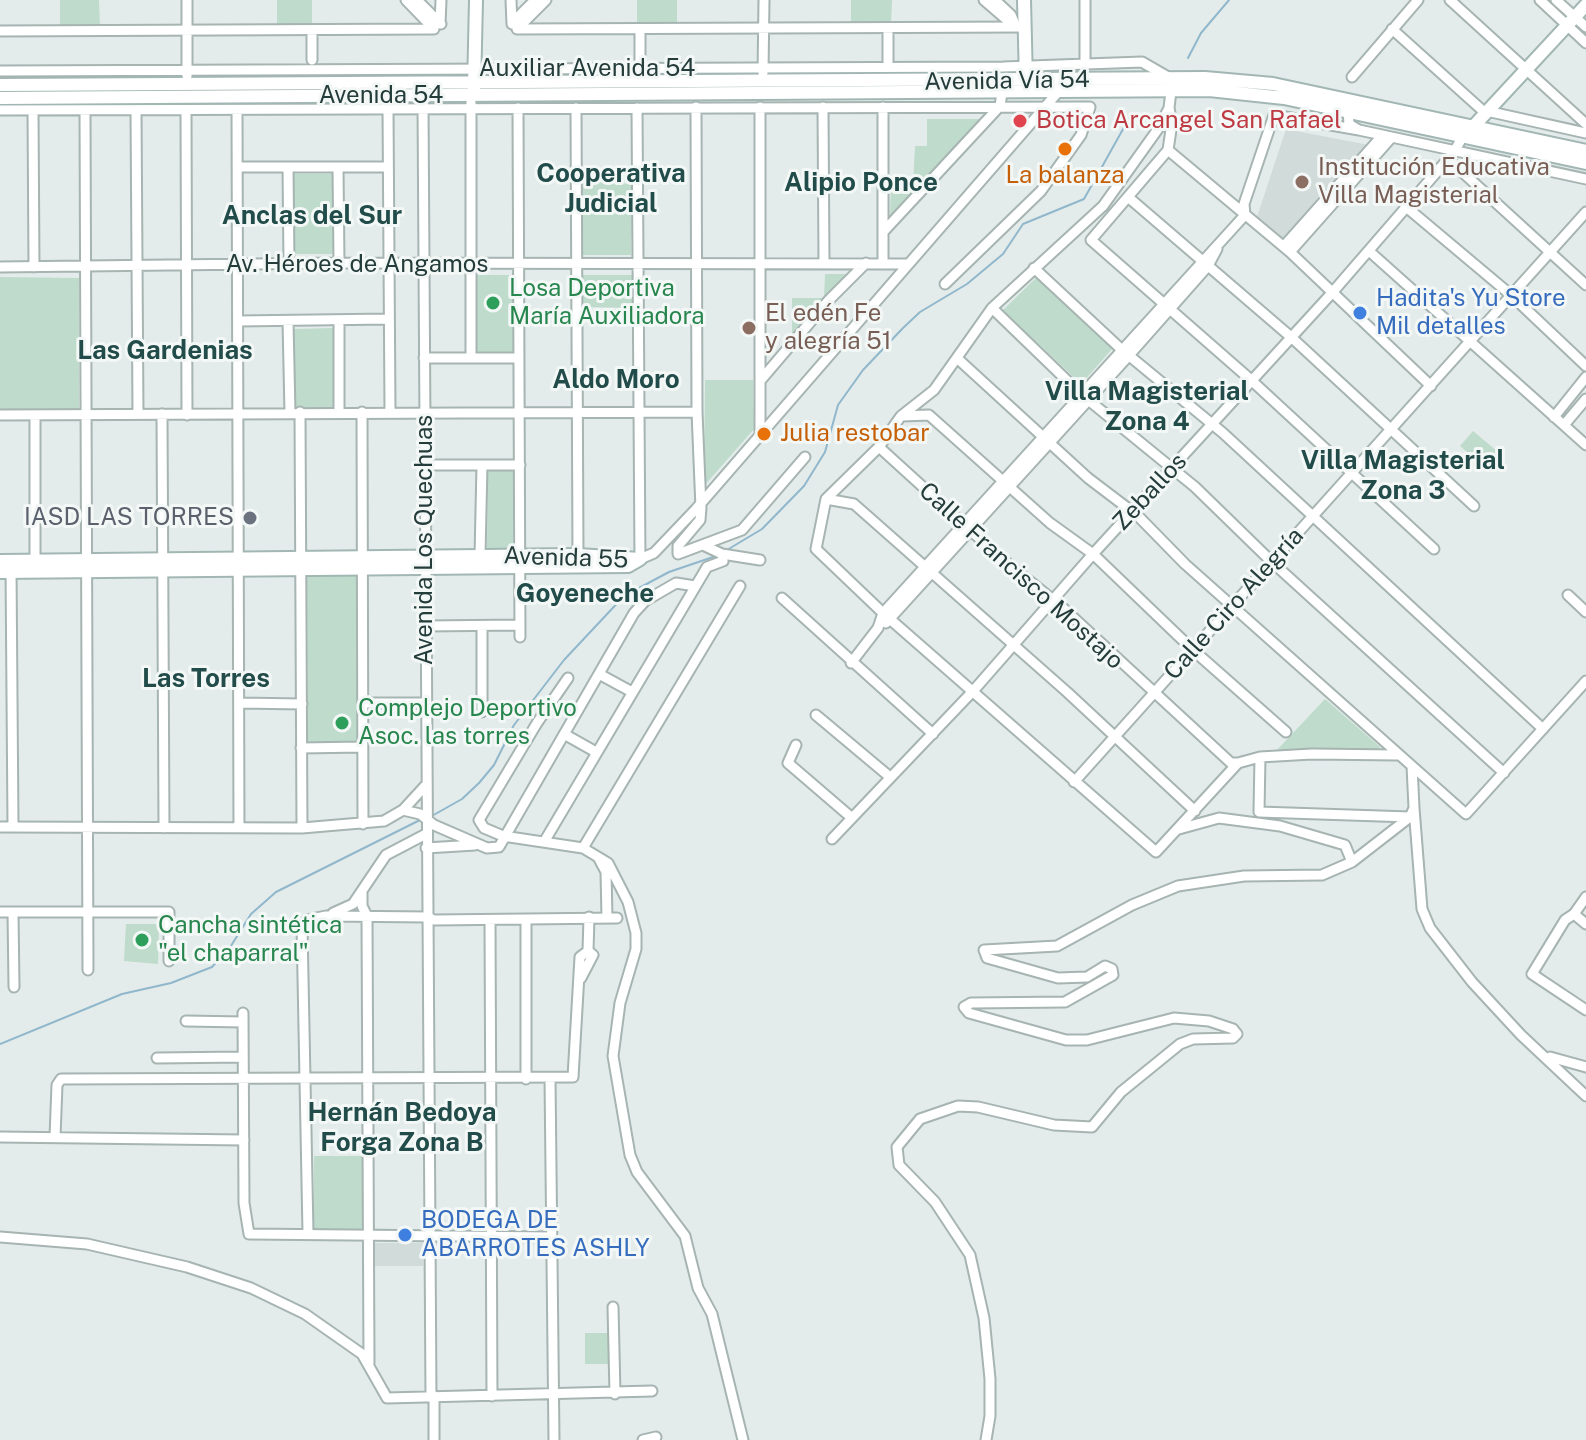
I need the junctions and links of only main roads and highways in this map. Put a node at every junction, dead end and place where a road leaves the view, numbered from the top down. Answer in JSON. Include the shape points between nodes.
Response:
{"nodes":[{"id":1,"x":476,"y":0,"type":"edge"},
{"id":2,"x":1024,"y":0,"type":"edge"},
{"id":3,"x":1586,"y":5,"type":"edge"},
{"id":4,"x":1026,"y":81,"type":"junction"},
{"id":5,"x":0,"y":85,"type":"edge"},
{"id":6,"x":1170,"y":85,"type":"junction"},
{"id":7,"x":1003,"y":87,"type":"junction"},
{"id":8,"x":422,"y":95,"type":"junction"},
{"id":9,"x":472,"y":95,"type":"junction"},
{"id":10,"x":0,"y":98,"type":"edge"},
{"id":11,"x":1468,"y":131,"type":"junction"},
{"id":12,"x":1586,"y":151,"type":"edge"},
{"id":13,"x":1586,"y":163,"type":"edge"},
{"id":14,"x":520,"y":561,"type":"junction"},
{"id":15,"x":425,"y":562,"type":"junction"},
{"id":16,"x":87,"y":565,"type":"junction"},
{"id":17,"x":6,"y":566,"type":"edge"}],
"edges":[{"from":1,"to":9,"type":"main road"},
{"from":2,"to":4,"type":"main road","via":[[1020,27]]},
{"from":3,"to":11,"type":"main road"},
{"from":4,"to":6,"type":"main road","name":"Avenida Vía 54"},
{"from":4,"to":7,"type":"main road","name":"Avenida Vía 54"},
{"from":5,"to":8,"type":"main road","name":"Avenida 54","via":[[187,77]]},
{"from":6,"to":7,"type":"main road","name":"Avenida Vía 54","via":[[1058,92]]},
{"from":6,"to":11,"type":"main road","name":"Avenida Vía 54"},
{"from":6,"to":11,"type":"main road","name":"Avenida Vía 54","via":[[1273,84]]},
{"from":7,"to":9,"type":"main road","name":"Avenida Vía 54"},
{"from":8,"to":9,"type":"main road","name":"Avenida Vía 54"},
{"from":8,"to":10,"type":"main road","name":"Avenida 54"},
{"from":11,"to":12,"type":"main road","name":"Avenida Vía 54"},
{"from":11,"to":13,"type":"main road","name":"Avenida Vía 54"},
{"from":14,"to":14,"type":"main road","name":"Avenida 55","via":[[628,566],[640,559],[578,555]]},
{"from":14,"to":15,"type":"main road","name":"Avenida 55"},
{"from":14,"to":15,"type":"main road","name":"Avenida 55","via":[[480,556]]},
{"from":15,"to":16,"type":"main road","name":"Avenida 55"},
{"from":16,"to":17,"type":"main road","name":"Avenida 55"},
{"from":16,"to":17,"type":"main road","name":"Avenida 55","via":[[35,560]]}]}
